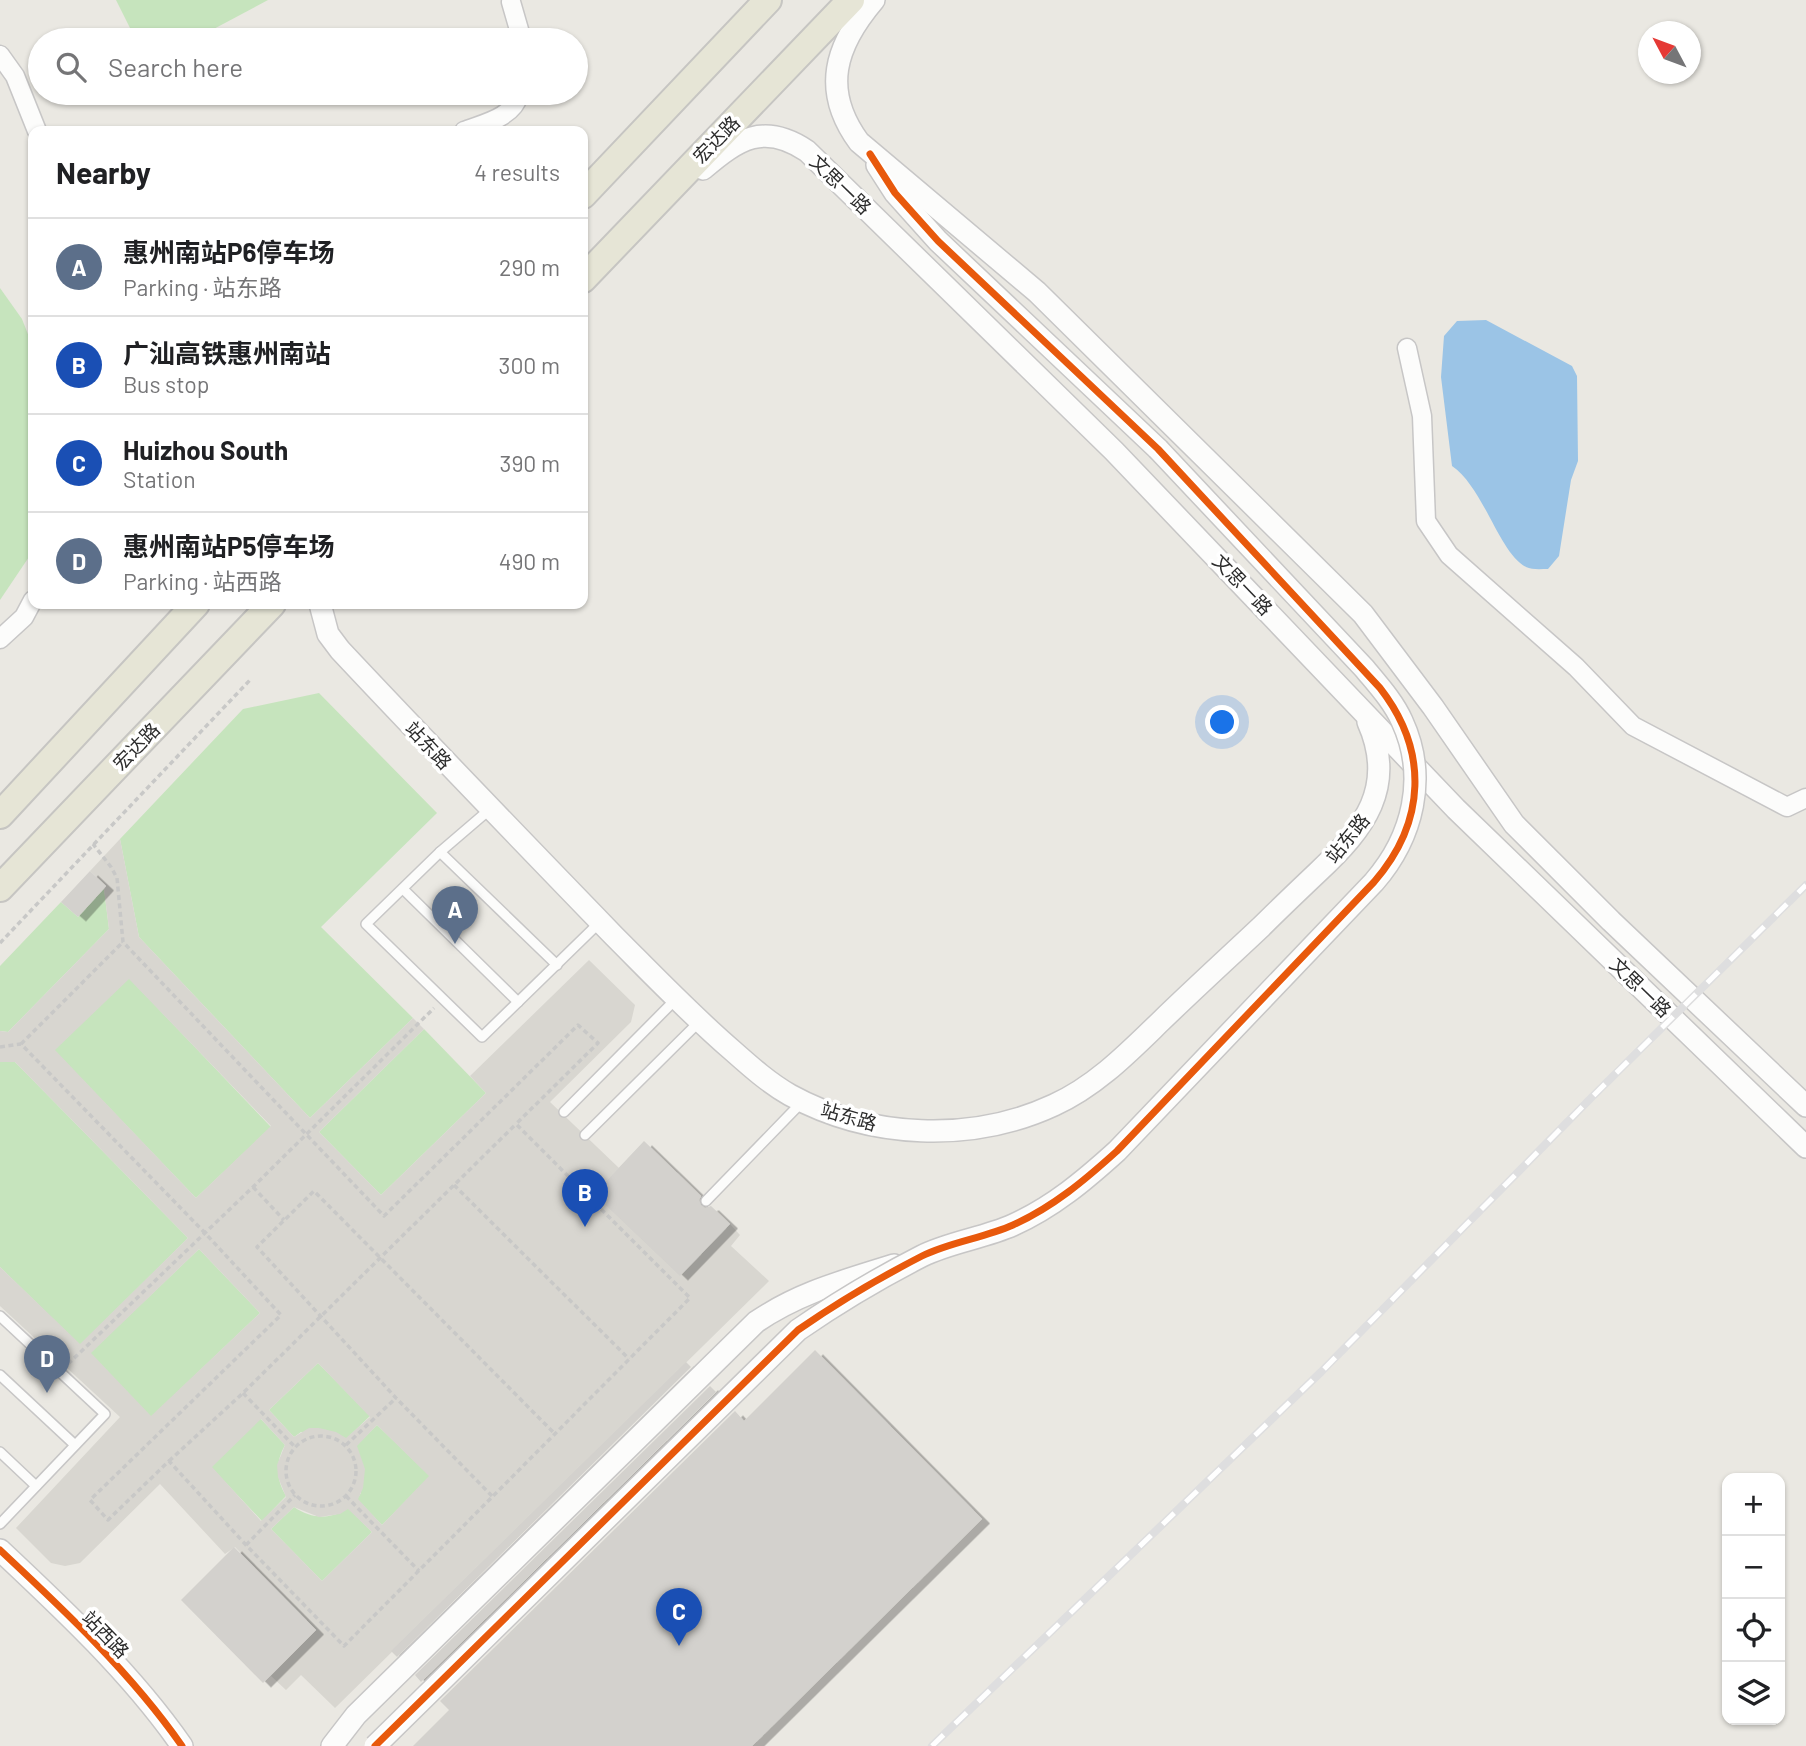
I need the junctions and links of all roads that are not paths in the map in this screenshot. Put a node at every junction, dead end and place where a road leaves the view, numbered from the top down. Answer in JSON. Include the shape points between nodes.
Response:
{"nodes":[{"id":1,"x":768,"y":0,"type":"edge"},
{"id":2,"x":850,"y":0,"type":"edge"},
{"id":3,"x":874,"y":0,"type":"edge"},
{"id":4,"x":511,"y":2,"type":"edge"},
{"id":5,"x":519,"y":28,"type":"edge"},
{"id":6,"x":0,"y":55,"type":"edge"},
{"id":7,"x":513,"y":105,"type":"edge"},
{"id":8,"x":35,"y":126,"type":"edge"},
{"id":9,"x":478,"y":126,"type":"edge"},
{"id":10,"x":870,"y":153,"type":"junction"},
{"id":11,"x":588,"y":190,"type":"edge"},
{"id":12,"x":651,"y":208,"type":"junction"},
{"id":13,"x":588,"y":274,"type":"edge"},
{"id":14,"x":1407,"y":348,"type":"dead end"},
{"id":15,"x":28,"y":609,"type":"edge"},
{"id":16,"x":191,"y":609,"type":"edge"},
{"id":17,"x":267,"y":609,"type":"edge"},
{"id":18,"x":321,"y":609,"type":"edge"},
{"id":19,"x":0,"y":639,"type":"edge"},
{"id":20,"x":1363,"y":712,"type":"junction"},
{"id":21,"x":1806,"y":798,"type":"edge"},
{"id":22,"x":489,"y":810,"type":"junction"},
{"id":23,"x":0,"y":815,"type":"edge"},
{"id":24,"x":440,"y":852,"type":"junction"},
{"id":25,"x":0,"y":888,"type":"edge"},
{"id":26,"x":403,"y":889,"type":"junction"},
{"id":27,"x":601,"y":922,"type":"junction"},
{"id":28,"x":557,"y":965,"type":"junction"},
{"id":29,"x":676,"y":999,"type":"junction"},
{"id":30,"x":518,"y":1002,"type":"junction"},
{"id":31,"x":699,"y":1022,"type":"junction"},
{"id":32,"x":803,"y":1101,"type":"junction"},
{"id":33,"x":1806,"y":1106,"type":"edge"},
{"id":34,"x":564,"y":1112,"type":"dead end"},
{"id":35,"x":585,"y":1135,"type":"dead end"},
{"id":36,"x":1806,"y":1147,"type":"edge"},
{"id":37,"x":706,"y":1201,"type":"dead end"},
{"id":38,"x":924,"y":1255,"type":"junction"},
{"id":39,"x":0,"y":1316,"type":"edge"},
{"id":40,"x":0,"y":1375,"type":"edge"},
{"id":41,"x":75,"y":1445,"type":"junction"},
{"id":42,"x":0,"y":1452,"type":"edge"},
{"id":43,"x":36,"y":1486,"type":"junction"},
{"id":44,"x":0,"y":1524,"type":"edge"},
{"id":45,"x":0,"y":1550,"type":"edge"},
{"id":46,"x":183,"y":1746,"type":"edge"},
{"id":47,"x":332,"y":1746,"type":"edge"},
{"id":48,"x":376,"y":1746,"type":"edge"}],
"edges":[{"from":1,"to":11,"type":"main road"},
{"from":2,"to":12,"type":"main road","name":"宏达路"},
{"from":3,"to":10,"type":"street","name":"文思一路","via":[[844,42],[836,75],[844,117]]},
{"from":4,"to":5,"type":"street"},
{"from":6,"to":8,"type":"street","via":[[15,76]]},
{"from":7,"to":9,"type":"street","via":[[502,117]]},
{"from":10,"to":33,"type":"street","name":"文思一路","via":[[1037,292],[1363,614],[1514,824]]},
{"from":10,"to":38,"type":"street","bridge":true,"via":[[895,193],[938,241],[1158,449],[1364,668],[1393,704],[1409,739],[1416,779],[1411,817],[1397,852],[1374,882],[1117,1151],[1086,1180],[1012,1226]]},
{"from":12,"to":13,"type":"main road","name":"宏达路"},
{"from":12,"to":20,"type":"street","name":"文思一路","via":[[740,141],[776,137],[798,144],[1114,451]]},
{"from":14,"to":21,"type":"street","via":[[1422,416],[1426,520],[1449,555],[1576,667],[1633,726],[1787,807]]},
{"from":15,"to":19,"type":"street"},
{"from":16,"to":23,"type":"main road"},
{"from":17,"to":25,"type":"main road","name":"宏达路"},
{"from":18,"to":22,"type":"street","name":"站东路","via":[[328,634],[340,650]]},
{"from":20,"to":32,"type":"street","name":"站东路","via":[[1378,752],[1378,782],[1370,812],[1357,832],[1116,1063],[1076,1095],[1000,1123],[947,1131],[867,1124]]},
{"from":20,"to":36,"type":"street","name":"文思一路"},
{"from":22,"to":24,"type":"lane"},
{"from":22,"to":27,"type":"street","name":"站东路"},
{"from":24,"to":26,"type":"lane"},
{"from":24,"to":28,"type":"lane"},
{"from":26,"to":30,"type":"lane"},
{"from":26,"to":30,"type":"lane","via":[[366,924],[482,1037]]},
{"from":27,"to":28,"type":"lane"},
{"from":27,"to":29,"type":"street","name":"站东路"},
{"from":28,"to":30,"type":"lane"},
{"from":29,"to":31,"type":"street","name":"站东路"},
{"from":29,"to":34,"type":"lane"},
{"from":31,"to":32,"type":"street","name":"站东路","via":[[767,1080]]},
{"from":31,"to":35,"type":"lane"},
{"from":32,"to":37,"type":"lane"},
{"from":38,"to":47,"type":"street","bridge":true,"via":[[812,1291],[756,1322],[356,1715]]},
{"from":38,"to":48,"type":"street","bridge":true,"via":[[798,1331]]},
{"from":39,"to":41,"type":"lane","via":[[106,1414]]},
{"from":40,"to":41,"type":"lane"},
{"from":41,"to":43,"type":"lane"},
{"from":42,"to":43,"type":"lane"},
{"from":43,"to":44,"type":"lane"},
{"from":45,"to":46,"type":"street","name":"站西路","via":[[116,1666]]}]}
